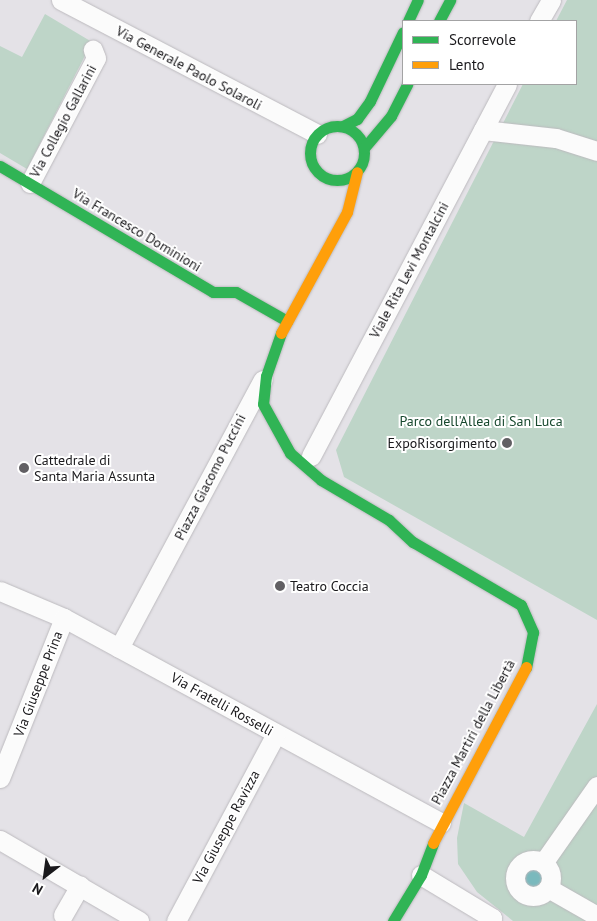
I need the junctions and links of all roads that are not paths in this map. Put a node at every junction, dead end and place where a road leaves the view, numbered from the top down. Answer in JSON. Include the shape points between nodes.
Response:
{"nodes":[{"id":1,"x":61,"y":0,"type":"edge"},
{"id":2,"x":418,"y":0,"type":"edge"},
{"id":3,"x":450,"y":0,"type":"edge"},
{"id":4,"x":551,"y":0,"type":"edge"},
{"id":5,"x":408,"y":20,"type":"edge"},
{"id":6,"x":440,"y":20,"type":"edge"},
{"id":7,"x":541,"y":20,"type":"edge"},
{"id":8,"x":402,"y":34,"type":"edge"},
{"id":9,"x":98,"y":55,"type":"dead end"},
{"id":10,"x":406,"y":85,"type":"edge"},
{"id":11,"x":506,"y":85,"type":"edge"},
{"id":12,"x":343,"y":126,"type":"junction"},
{"id":13,"x":317,"y":134,"type":"junction"},
{"id":14,"x":478,"y":135,"type":"junction"},
{"id":15,"x":364,"y":148,"type":"junction"},
{"id":16,"x":597,"y":151,"type":"edge"},
{"id":17,"x":0,"y":166,"type":"edge"},
{"id":18,"x":357,"y":172,"type":"junction"},
{"id":19,"x":332,"y":180,"type":"junction"},
{"id":20,"x":30,"y":183,"type":"junction"},
{"id":21,"x":332,"y":194,"type":"dead end"},
{"id":22,"x":334,"y":207,"type":"dead end"},
{"id":23,"x":341,"y":222,"type":"junction"},
{"id":24,"x":288,"y":321,"type":"junction"},
{"id":25,"x":266,"y":376,"type":"junction"},
{"id":26,"x":311,"y":456,"type":"dead end"},
{"id":27,"x":0,"y":591,"type":"edge"},
{"id":28,"x":64,"y":618,"type":"junction"},
{"id":29,"x":120,"y":648,"type":"junction"},
{"id":30,"x":276,"y":734,"type":"junction"},
{"id":31,"x":0,"y":778,"type":"edge"},
{"id":32,"x":597,"y":786,"type":"edge"},
{"id":33,"x":441,"y":823,"type":"junction"},
{"id":34,"x":0,"y":840,"type":"edge"},
{"id":35,"x":544,"y":863,"type":"junction"},
{"id":36,"x":421,"y":875,"type":"junction"},
{"id":37,"x":80,"y":886,"type":"junction"},
{"id":38,"x":548,"y":888,"type":"junction"},
{"id":39,"x":63,"y":915,"type":"dead end"},
{"id":40,"x":597,"y":916,"type":"edge"},
{"id":41,"x":491,"y":919,"type":"edge"},
{"id":42,"x":139,"y":921,"type":"edge"},
{"id":43,"x":176,"y":921,"type":"edge"},
{"id":44,"x":393,"y":921,"type":"edge"}],
"edges":[{"from":1,"to":13,"type":"street","name":"Via Generale Paolo Solaroli"},
{"from":2,"to":5,"type":"street"},
{"from":3,"to":6,"type":"street"},
{"from":4,"to":7,"type":"street"},
{"from":8,"to":12,"type":"street","via":[[370,102],[357,119]]},
{"from":9,"to":20,"type":"street","name":"Via Collegio Gallarini"},
{"from":10,"to":15,"type":"street","via":[[391,116]]},
{"from":11,"to":14,"type":"street","name":"Viale Rita Levi Montalcini"},
{"from":12,"to":13,"type":"street"},
{"from":12,"to":15,"type":"street","via":[[357,134]]},
{"from":13,"to":19,"type":"street","via":[[310,147],[311,162],[319,174]]},
{"from":14,"to":16,"type":"street","via":[[556,138]]},
{"from":14,"to":26,"type":"street","name":"Viale Rita Levi Montalcini"},
{"from":15,"to":18,"type":"street"},
{"from":17,"to":20,"type":"street","name":"Via Francesco Dominioni"},
{"from":18,"to":19,"type":"street"},
{"from":18,"to":23,"type":"street"},
{"from":19,"to":21,"type":"street"},
{"from":20,"to":24,"type":"street","name":"Via Francesco Dominioni","via":[[213,292],[236,292]]},
{"from":22,"to":23,"type":"street"},
{"from":23,"to":24,"type":"street"},
{"from":24,"to":25,"type":"street"},
{"from":25,"to":29,"type":"street","name":"Piazza Giacomo Puccini"},
{"from":25,"to":33,"type":"street","name":"Piazza Martiri della Libertà","via":[[266,413],[290,453],[321,480],[389,520],[413,542],[521,605],[533,632],[524,674]]},
{"from":27,"to":28,"type":"street","name":"Via Fratelli Rosselli"},
{"from":28,"to":29,"type":"street","name":"Via Fratelli Rosselli"},
{"from":28,"to":31,"type":"street","name":"Via Giuseppe Prina"},
{"from":29,"to":30,"type":"street","name":"Via Fratelli Rosselli"},
{"from":30,"to":33,"type":"street","name":"Via Fratelli Rosselli"},
{"from":30,"to":43,"type":"street","name":"Via Giuseppe Ravizza"},
{"from":32,"to":35,"type":"street"},
{"from":33,"to":36,"type":"street","name":"Piazza Martiri della Libertà"},
{"from":34,"to":37,"type":"street"},
{"from":35,"to":38,"type":"street","via":[[550,872]]},
{"from":35,"to":38,"type":"street","via":[[532,860],[521,864],[515,881],[522,892],[532,896]]},
{"from":36,"to":41,"type":"street"},
{"from":36,"to":44,"type":"street","name":"Piazza Martiri della Libertà"},
{"from":37,"to":39,"type":"street"},
{"from":37,"to":42,"type":"street"},
{"from":38,"to":40,"type":"street"}]}
